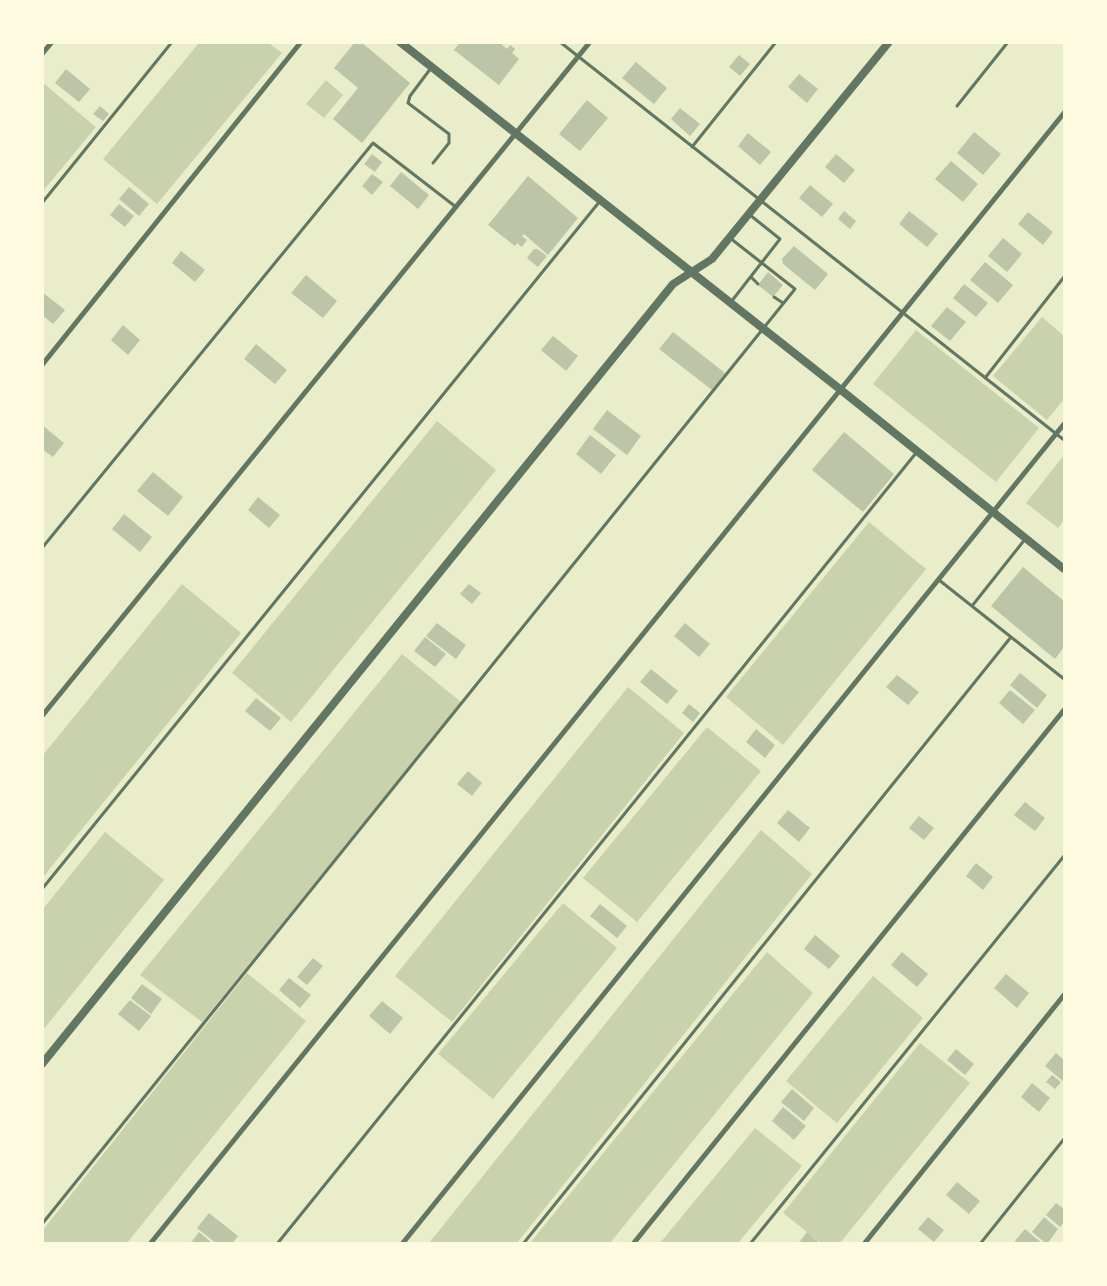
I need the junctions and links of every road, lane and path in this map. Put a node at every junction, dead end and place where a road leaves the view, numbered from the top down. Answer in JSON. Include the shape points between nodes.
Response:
{"nodes":[{"id":1,"x":52,"y":42,"type":"edge"},
{"id":2,"x":172,"y":42,"type":"edge"},
{"id":3,"x":301,"y":42,"type":"edge"},
{"id":4,"x":400,"y":42,"type":"edge"},
{"id":5,"x":560,"y":42,"type":"edge"},
{"id":6,"x":590,"y":42,"type":"edge"},
{"id":7,"x":776,"y":42,"type":"edge"},
{"id":8,"x":888,"y":42,"type":"edge"},
{"id":9,"x":1008,"y":42,"type":"edge"},
{"id":10,"x":42,"y":54,"type":"edge"},
{"id":11,"x":578,"y":57,"type":"junction"},
{"id":12,"x":432,"y":67,"type":"junction"},
{"id":13,"x":957,"y":106,"type":"dead end"},
{"id":14,"x":1064,"y":113,"type":"edge"},
{"id":15,"x":516,"y":134,"type":"junction"},
{"id":16,"x":692,"y":147,"type":"junction"},
{"id":17,"x":433,"y":163,"type":"dead end"},
{"id":18,"x":600,"y":200,"type":"junction"},
{"id":19,"x":760,"y":201,"type":"junction"},
{"id":20,"x":42,"y":203,"type":"edge"},
{"id":21,"x":456,"y":207,"type":"junction"},
{"id":22,"x":749,"y":214,"type":"junction"},
{"id":23,"x":730,"y":238,"type":"junction"},
{"id":24,"x":762,"y":263,"type":"junction"},
{"id":25,"x":692,"y":272,"type":"junction"},
{"id":26,"x":1064,"y":277,"type":"edge"},
{"id":27,"x":750,"y":278,"type":"junction"},
{"id":28,"x":758,"y":284,"type":"dead end"},
{"id":29,"x":774,"y":296,"type":"dead end"},
{"id":30,"x":730,"y":303,"type":"junction"},
{"id":31,"x":783,"y":303,"type":"junction"},
{"id":32,"x":903,"y":313,"type":"junction"},
{"id":33,"x":763,"y":328,"type":"junction"},
{"id":34,"x":42,"y":365,"type":"edge"},
{"id":35,"x":985,"y":378,"type":"junction"},
{"id":36,"x":841,"y":390,"type":"junction"},
{"id":37,"x":1064,"y":424,"type":"edge"},
{"id":38,"x":1056,"y":433,"type":"junction"},
{"id":39,"x":1064,"y":440,"type":"edge"},
{"id":40,"x":918,"y":451,"type":"junction"},
{"id":41,"x":994,"y":511,"type":"junction"},
{"id":42,"x":1026,"y":538,"type":"junction"},
{"id":43,"x":42,"y":548,"type":"edge"},
{"id":44,"x":1064,"y":569,"type":"edge"},
{"id":45,"x":938,"y":580,"type":"junction"},
{"id":46,"x":972,"y":606,"type":"junction"},
{"id":47,"x":1011,"y":637,"type":"junction"},
{"id":48,"x":1064,"y":679,"type":"edge"},
{"id":49,"x":1064,"y":710,"type":"edge"},
{"id":50,"x":42,"y":716,"type":"edge"},
{"id":51,"x":1064,"y":856,"type":"edge"},
{"id":52,"x":42,"y":889,"type":"edge"},
{"id":53,"x":1064,"y":995,"type":"edge"},
{"id":54,"x":42,"y":1064,"type":"edge"},
{"id":55,"x":1064,"y":1139,"type":"edge"},
{"id":56,"x":42,"y":1224,"type":"edge"},
{"id":57,"x":150,"y":1244,"type":"edge"},
{"id":58,"x":277,"y":1244,"type":"edge"},
{"id":59,"x":402,"y":1244,"type":"edge"},
{"id":60,"x":523,"y":1244,"type":"edge"},
{"id":61,"x":633,"y":1244,"type":"edge"},
{"id":62,"x":750,"y":1244,"type":"edge"},
{"id":63,"x":864,"y":1244,"type":"edge"},
{"id":64,"x":980,"y":1244,"type":"edge"}],
"edges":[{"from":1,"to":10,"type":"street"},
{"from":2,"to":20,"type":"lane"},
{"from":3,"to":34,"type":"street"},
{"from":4,"to":12,"type":"street"},
{"from":5,"to":11,"type":"lane"},
{"from":6,"to":11,"type":"street"},
{"from":7,"to":16,"type":"lane"},
{"from":8,"to":19,"type":"street"},
{"from":9,"to":13,"type":"lane"},
{"from":11,"to":15,"type":"street"},
{"from":11,"to":16,"type":"lane"},
{"from":12,"to":15,"type":"street"},
{"from":12,"to":17,"type":"lane","via":[[408,103],[449,134],[449,143]]},
{"from":14,"to":32,"type":"street"},
{"from":15,"to":18,"type":"street"},
{"from":15,"to":21,"type":"street"},
{"from":16,"to":19,"type":"lane"},
{"from":18,"to":25,"type":"street"},
{"from":18,"to":52,"type":"lane"},
{"from":19,"to":22,"type":"street"},
{"from":19,"to":32,"type":"lane"},
{"from":21,"to":43,"type":"lane","via":[[374,143]]},
{"from":21,"to":50,"type":"street"},
{"from":22,"to":23,"type":"street"},
{"from":22,"to":24,"type":"lane","via":[[780,239]]},
{"from":23,"to":24,"type":"lane"},
{"from":23,"to":25,"type":"street","via":[[712,259]]},
{"from":24,"to":27,"type":"lane"},
{"from":24,"to":31,"type":"lane","via":[[795,289]]},
{"from":25,"to":30,"type":"street"},
{"from":25,"to":54,"type":"street","via":[[673,284],[654,306]]},
{"from":26,"to":35,"type":"lane"},
{"from":27,"to":28,"type":"lane"},
{"from":27,"to":30,"type":"lane"},
{"from":29,"to":31,"type":"lane"},
{"from":30,"to":33,"type":"street"},
{"from":31,"to":33,"type":"lane"},
{"from":32,"to":35,"type":"lane"},
{"from":32,"to":36,"type":"street"},
{"from":33,"to":36,"type":"street"},
{"from":33,"to":56,"type":"lane"},
{"from":35,"to":38,"type":"lane"},
{"from":36,"to":40,"type":"street"},
{"from":36,"to":57,"type":"street"},
{"from":37,"to":38,"type":"street"},
{"from":38,"to":39,"type":"lane"},
{"from":38,"to":41,"type":"street"},
{"from":40,"to":41,"type":"street"},
{"from":40,"to":58,"type":"lane"},
{"from":41,"to":42,"type":"street"},
{"from":41,"to":45,"type":"street"},
{"from":42,"to":44,"type":"street"},
{"from":42,"to":46,"type":"lane"},
{"from":45,"to":46,"type":"lane"},
{"from":45,"to":59,"type":"street"},
{"from":46,"to":47,"type":"lane"},
{"from":47,"to":48,"type":"lane"},
{"from":47,"to":60,"type":"lane"},
{"from":49,"to":61,"type":"street"},
{"from":51,"to":62,"type":"lane"},
{"from":53,"to":63,"type":"street"},
{"from":55,"to":64,"type":"lane"}]}
